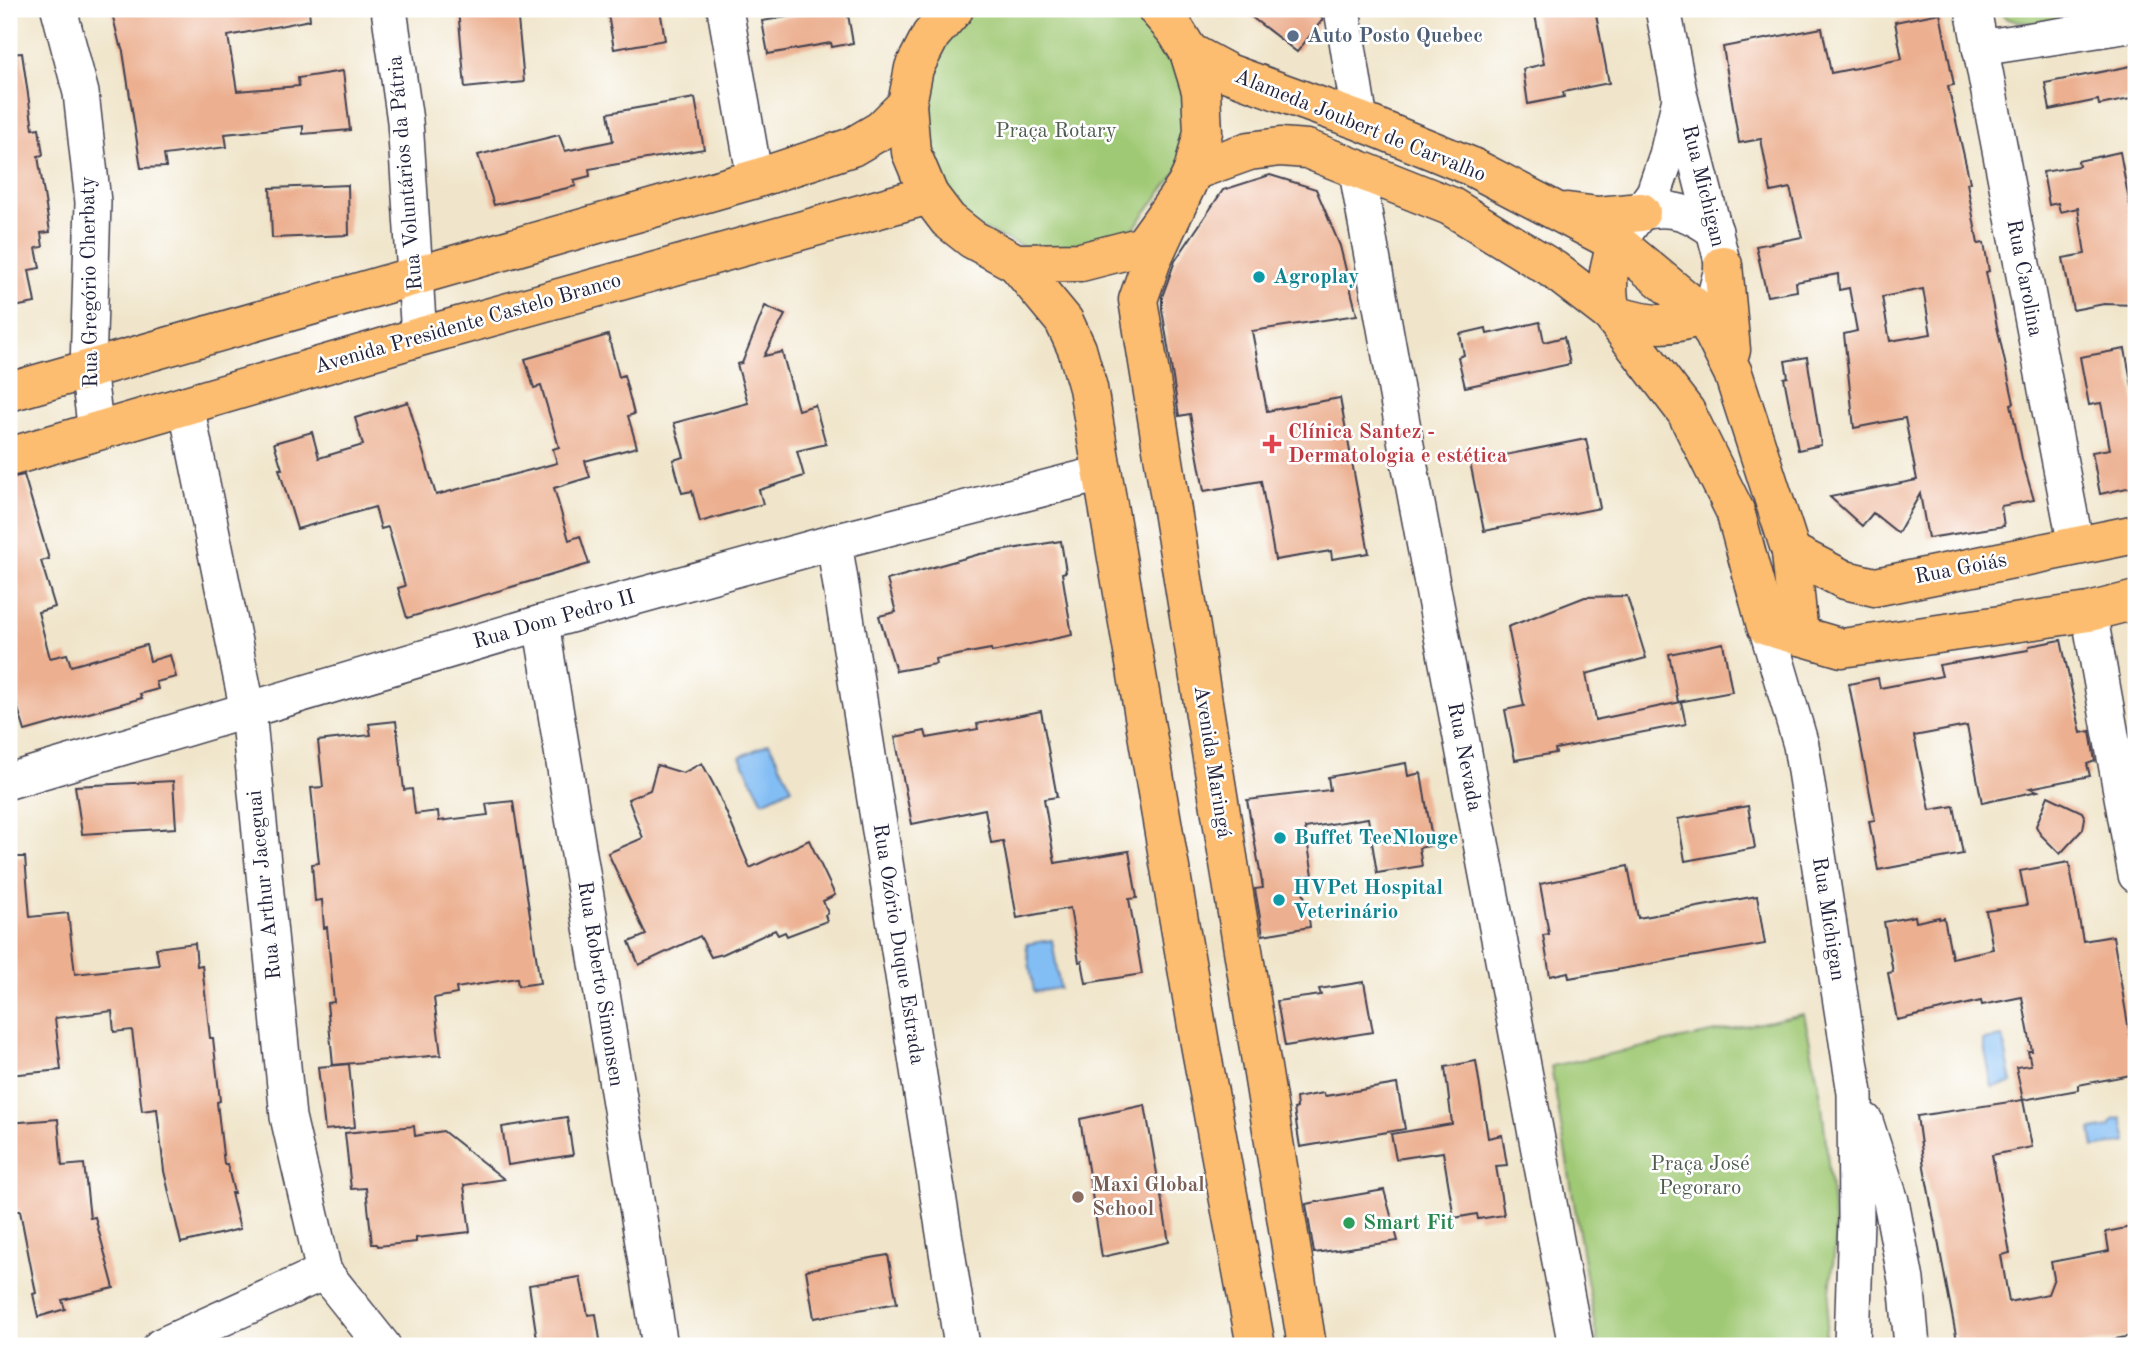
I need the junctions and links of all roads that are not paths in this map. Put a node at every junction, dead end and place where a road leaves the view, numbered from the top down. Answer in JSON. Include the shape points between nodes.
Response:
{"nodes":[{"id":1,"x":59,"y":9,"type":"edge"},
{"id":2,"x":389,"y":9,"type":"edge"},
{"id":3,"x":725,"y":9,"type":"edge"},
{"id":4,"x":954,"y":9,"type":"edge"},
{"id":5,"x":1157,"y":9,"type":"edge"},
{"id":6,"x":1342,"y":9,"type":"edge"},
{"id":7,"x":1663,"y":9,"type":"edge"},
{"id":8,"x":1973,"y":9,"type":"edge"},
{"id":9,"x":2136,"y":24,"type":"edge"},
{"id":10,"x":1980,"y":48,"type":"junction"},
{"id":11,"x":1189,"y":52,"type":"junction"},
{"id":12,"x":1680,"y":97,"type":"junction"},
{"id":13,"x":907,"y":104,"type":"junction"},
{"id":14,"x":1360,"y":121,"type":"junction"},
{"id":15,"x":1356,"y":167,"type":"junction"},
{"id":16,"x":755,"y":179,"type":"junction"},
{"id":17,"x":1189,"y":179,"type":"junction"},
{"id":18,"x":929,"y":195,"type":"junction"},
{"id":19,"x":1553,"y":211,"type":"junction"},
{"id":20,"x":1641,"y":212,"type":"junction"},
{"id":21,"x":1617,"y":243,"type":"junction"},
{"id":22,"x":1719,"y":248,"type":"junction"},
{"id":23,"x":1016,"y":263,"type":"junction"},
{"id":24,"x":416,"y":274,"type":"junction"},
{"id":25,"x":1611,"y":314,"type":"junction"},
{"id":26,"x":1704,"y":315,"type":"junction"},
{"id":27,"x":419,"y":337,"type":"junction"},
{"id":28,"x":88,"y":369,"type":"junction"},
{"id":29,"x":1733,"y":373,"type":"junction"},
{"id":30,"x":9,"y":391,"type":"edge"},
{"id":31,"x":186,"y":405,"type":"junction"},
{"id":32,"x":96,"y":432,"type":"junction"},
{"id":33,"x":9,"y":457,"type":"edge"},
{"id":34,"x":1104,"y":473,"type":"junction"},
{"id":35,"x":2136,"y":534,"type":"edge"},
{"id":36,"x":834,"y":542,"type":"junction"},
{"id":37,"x":2076,"y":546,"type":"junction"},
{"id":38,"x":1791,"y":552,"type":"junction"},
{"id":39,"x":2136,"y":600,"type":"edge"},
{"id":40,"x":2089,"y":612,"type":"junction"},
{"id":41,"x":541,"y":623,"type":"junction"},
{"id":42,"x":1782,"y":631,"type":"junction"},
{"id":43,"x":247,"y":711,"type":"junction"},
{"id":44,"x":9,"y":780,"type":"edge"},
{"id":45,"x":2136,"y":875,"type":"edge"},
{"id":46,"x":1855,"y":1093,"type":"junction"},
{"id":47,"x":324,"y":1272,"type":"junction"},
{"id":48,"x":161,"y":1346,"type":"edge"},
{"id":49,"x":383,"y":1346,"type":"edge"},
{"id":50,"x":660,"y":1346,"type":"edge"},
{"id":51,"x":962,"y":1346,"type":"edge"},
{"id":52,"x":1256,"y":1346,"type":"edge"},
{"id":53,"x":1307,"y":1346,"type":"edge"},
{"id":54,"x":1576,"y":1346,"type":"edge"},
{"id":55,"x":1852,"y":1346,"type":"edge"},
{"id":56,"x":1912,"y":1346,"type":"edge"}],
"edges":[{"from":1,"to":28,"type":"street","name":"Rua Gregório Cherbaty","via":[[81,93],[93,202]]},
{"from":2,"to":24,"type":"street","name":"Rua Voluntários da Pátria","via":[[405,121]]},
{"from":3,"to":16,"type":"street"},
{"from":4,"to":13,"type":"main road","via":[[931,35],[915,68]]},
{"from":5,"to":11,"type":"main road"},
{"from":6,"to":14,"type":"street"},
{"from":7,"to":12,"type":"street","name":"Rua Michigan"},
{"from":8,"to":10,"type":"street","name":"Rua Carolina"},
{"from":9,"to":10,"type":"street"},
{"from":10,"to":37,"type":"street","name":"Rua Carolina"},
{"from":11,"to":14,"type":"main road","name":"Alameda Joubert de Carvalho","via":[[1228,74]]},
{"from":11,"to":17,"type":"main road","via":[[1201,91],[1203,132]]},
{"from":12,"to":20,"type":"street","name":"Rua Michigan","via":[[1667,155],[1654,193]]},
{"from":12,"to":22,"type":"street","name":"Rua Michigan"},
{"from":13,"to":16,"type":"main road","via":[[881,130],[852,148]]},
{"from":13,"to":18,"type":"main road","via":[[911,152]]},
{"from":14,"to":19,"type":"main road","name":"Alameda Joubert de Carvalho","via":[[1470,166]]},
{"from":15,"to":17,"type":"main road","name":"Alameda Joubert de Carvalho","via":[[1307,149],[1280,147],[1249,151]]},
{"from":15,"to":25,"type":"main road","name":"Alameda Joubert de Carvalho","via":[[1450,206],[1554,270]]},
{"from":15,"to":54,"type":"street","name":"Rua Nevada"},
{"from":16,"to":24,"type":"main road"},
{"from":17,"to":23,"type":"main road","via":[[1143,246],[1081,262]]},
{"from":17,"to":53,"type":"main road","name":"Avenida Maringá","via":[[1138,300]]},
{"from":18,"to":23,"type":"main road","via":[[948,220],[972,239]]},
{"from":18,"to":27,"type":"main road","name":"Avenida Presidente Castelo Branco"},
{"from":19,"to":20,"type":"main road","via":[[1598,216]]},
{"from":19,"to":21,"type":"main road","name":"Alameda Joubert de Carvalho"},
{"from":20,"to":21,"type":"street","name":"Rua Michigan"},
{"from":20,"to":22,"type":"street","via":[[1674,210],[1695,216]]},
{"from":21,"to":25,"type":"main road","via":[[1606,285]]},
{"from":21,"to":26,"type":"main road","name":"Alameda Joubert de Carvalho"},
{"from":22,"to":26,"type":"street","name":"Rua Michigan","via":[[1717,290]]},
{"from":22,"to":29,"type":"main road"},
{"from":23,"to":34,"type":"main road","via":[[1065,321],[1077,349]]},
{"from":24,"to":27,"type":"street","name":"Rua Voluntários da Pátria"},
{"from":24,"to":28,"type":"main road"},
{"from":25,"to":26,"type":"main road","via":[[1661,325]]},
{"from":25,"to":42,"type":"main road","name":"Alameda Joubert de Carvalho","via":[[1686,412],[1735,511]]},
{"from":26,"to":29,"type":"main road","name":"Alameda Joubert de Carvalho"},
{"from":27,"to":31,"type":"main road","name":"Avenida Presidente Castelo Branco"},
{"from":28,"to":30,"type":"main road"},
{"from":28,"to":32,"type":"street","name":"Rua Gregório Cherbaty"},
{"from":29,"to":38,"type":"main road","name":"Alameda Joubert de Carvalho"},
{"from":31,"to":32,"type":"main road","name":"Avenida Presidente Castelo Branco"},
{"from":31,"to":43,"type":"street","name":"Rua Arthur Jaceguai"},
{"from":32,"to":33,"type":"main road","name":"Avenida Presidente Castelo Branco"},
{"from":34,"to":36,"type":"street","name":"Rua Dom Pedro II"},
{"from":34,"to":52,"type":"main road"},
{"from":35,"to":37,"type":"main road","name":"Rua Goiás"},
{"from":36,"to":41,"type":"street","name":"Rua Dom Pedro II"},
{"from":36,"to":51,"type":"street","name":"Rua Ozório Duque Estrada"},
{"from":37,"to":38,"type":"main road","name":"Rua Goiás","via":[[1875,587],[1845,580]]},
{"from":38,"to":42,"type":"main road","name":"Alameda Joubert de Carvalho"},
{"from":39,"to":40,"type":"main road"},
{"from":40,"to":42,"type":"main road","via":[[1842,648]]},
{"from":40,"to":45,"type":"street"},
{"from":41,"to":43,"type":"street","name":"Rua Dom Pedro II"},
{"from":41,"to":50,"type":"street","name":"Rua Roberto Simonsen"},
{"from":42,"to":46,"type":"street","name":"Rua Michigan","via":[[1803,708],[1801,746]]},
{"from":43,"to":44,"type":"street","name":"Rua Dom Pedro II"},
{"from":43,"to":47,"type":"street","name":"Rua Arthur Jaceguai","via":[[288,1117]]},
{"from":46,"to":55,"type":"street","name":"Rua Michigan"},
{"from":46,"to":56,"type":"street","name":"Rua Michigan","via":[[1891,1201],[1906,1280]]},
{"from":47,"to":48,"type":"street"},
{"from":47,"to":49,"type":"street","name":"Rua Arthur Jaceguai"}]}
